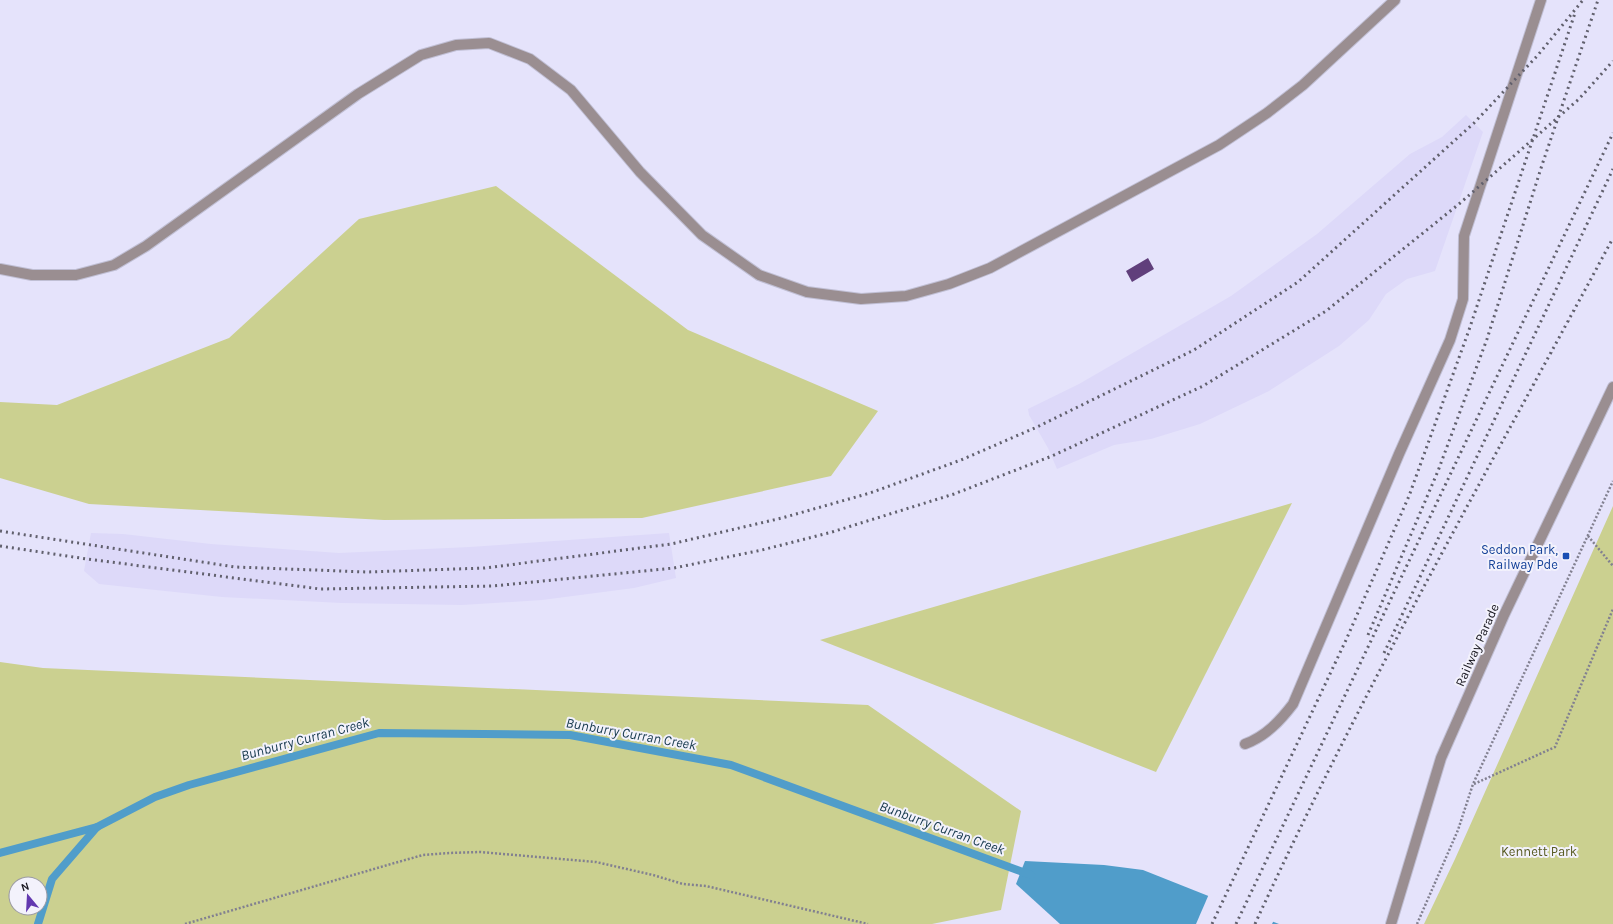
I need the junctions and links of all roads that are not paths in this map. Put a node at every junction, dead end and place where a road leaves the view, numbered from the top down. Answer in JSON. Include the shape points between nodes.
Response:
{"nodes":[{"id":1,"x":1395,"y":0,"type":"edge"},
{"id":2,"x":1541,"y":0,"type":"edge"},
{"id":3,"x":0,"y":269,"type":"edge"},
{"id":4,"x":1613,"y":387,"type":"edge"},
{"id":5,"x":1245,"y":744,"type":"dead end"},
{"id":6,"x":1391,"y":924,"type":"edge"}],
"edges":[{"from":1,"to":3,"type":"street","via":[[1303,86],[1219,145],[990,268],[949,284],[906,296],[861,298],[807,292],[759,275],[702,235],[640,172],[571,90],[530,59],[489,43],[456,45],[421,55],[358,94],[146,246],[114,265],[76,275],[32,275]]},
{"from":2,"to":5,"type":"street","via":[[1464,236],[1463,299],[1450,340],[1293,704],[1281,720],[1266,733]]},
{"from":4,"to":6,"type":"street","name":"Railway Parade","via":[[1504,614],[1441,758]]}]}
